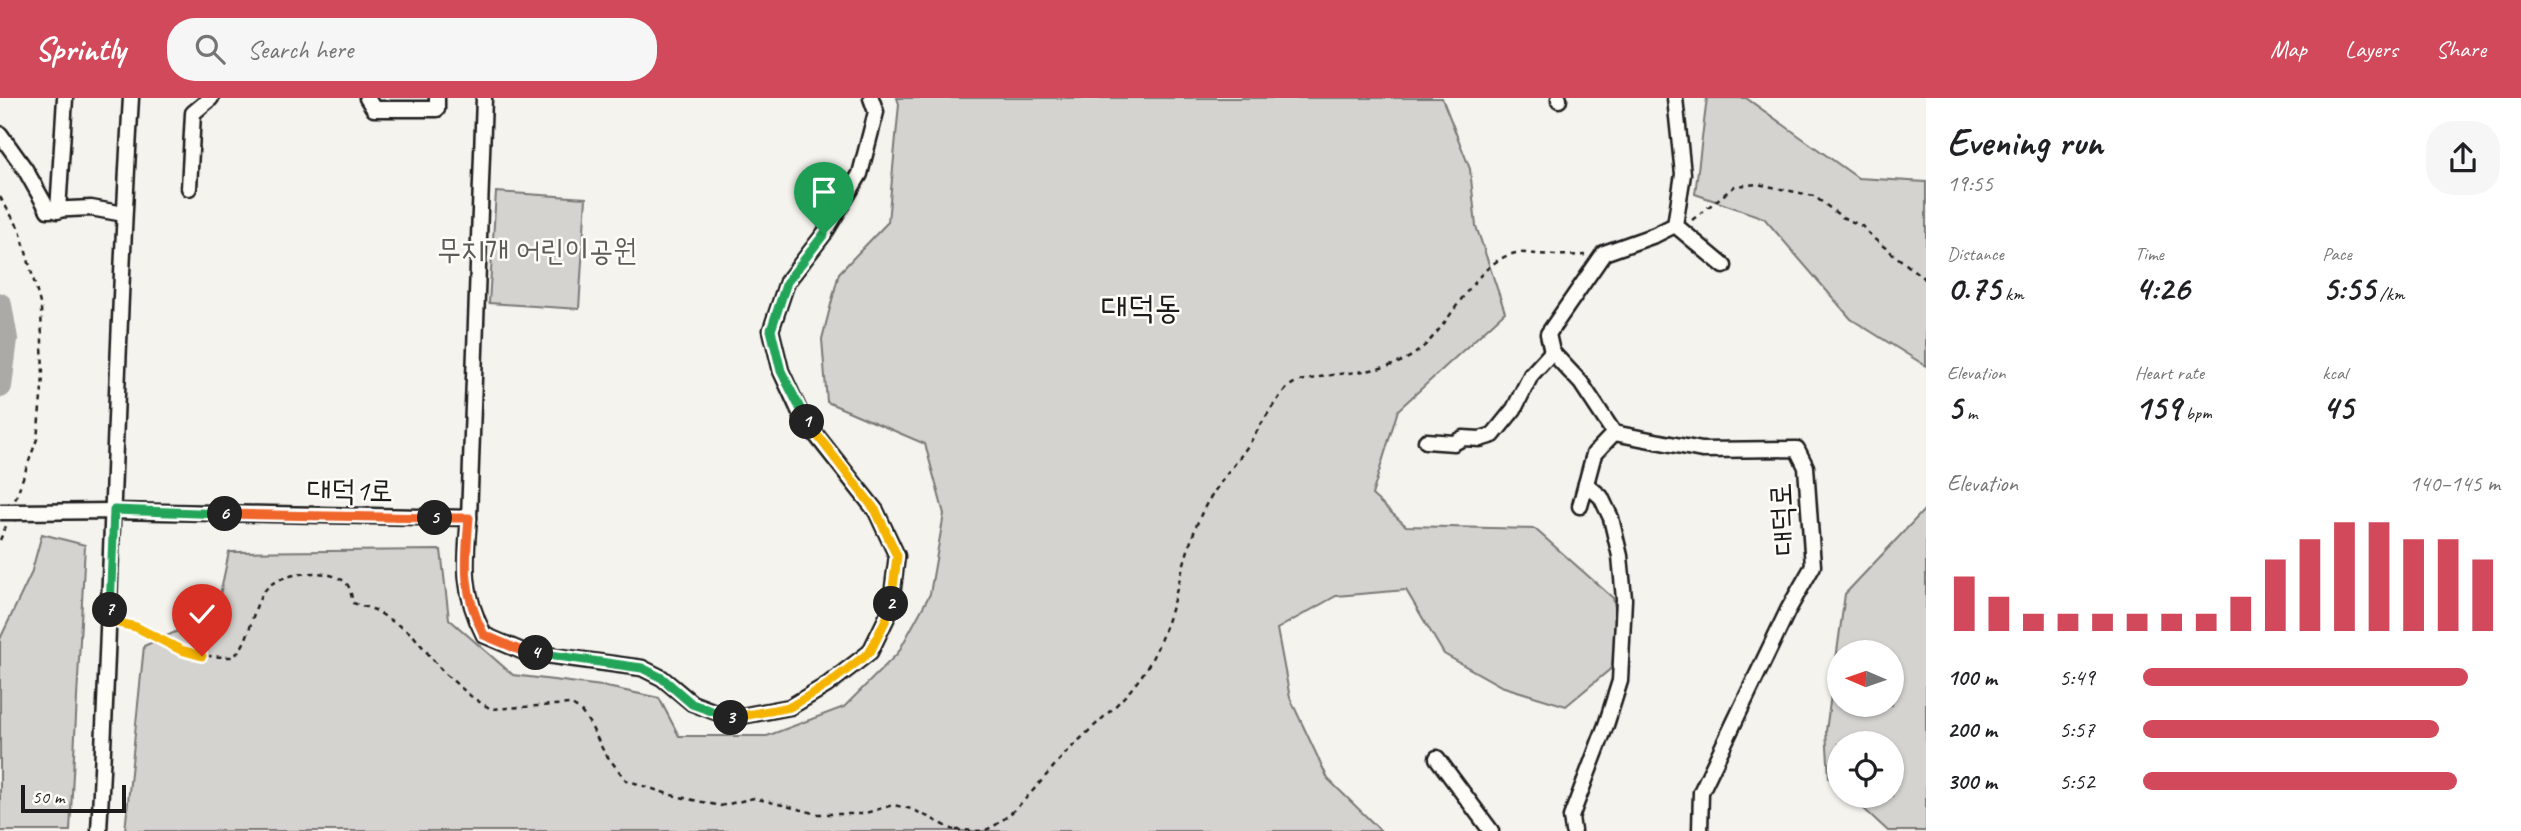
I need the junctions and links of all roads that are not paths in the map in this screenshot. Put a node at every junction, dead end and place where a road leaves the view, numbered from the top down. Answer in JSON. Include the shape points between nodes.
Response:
{"nodes":[{"id":1,"x":65,"y":98,"type":"edge"},
{"id":2,"x":131,"y":98,"type":"edge"},
{"id":3,"x":211,"y":98,"type":"edge"},
{"id":4,"x":367,"y":98,"type":"edge"},
{"id":5,"x":437,"y":98,"type":"edge"},
{"id":6,"x":484,"y":98,"type":"edge"},
{"id":7,"x":871,"y":98,"type":"edge"},
{"id":8,"x":1675,"y":98,"type":"edge"},
{"id":9,"x":0,"y":134,"type":"edge"},
{"id":10,"x":189,"y":188,"type":"dead end"},
{"id":11,"x":58,"y":211,"type":"junction"},
{"id":12,"x":124,"y":214,"type":"junction"},
{"id":13,"x":1677,"y":227,"type":"junction"},
{"id":14,"x":1724,"y":266,"type":"dead end"},
{"id":15,"x":1552,"y":352,"type":"junction"},
{"id":16,"x":1614,"y":433,"type":"junction"},
{"id":17,"x":1426,"y":441,"type":"dead end"},
{"id":18,"x":1586,"y":484,"type":"junction"},
{"id":19,"x":1580,"y":506,"type":"dead end"},
{"id":20,"x":114,"y":510,"type":"junction"},
{"id":21,"x":9,"y":513,"type":"edge"},
{"id":22,"x":469,"y":518,"type":"junction"},
{"id":23,"x":1437,"y":758,"type":"dead end"},
{"id":24,"x":99,"y":831,"type":"edge"},
{"id":25,"x":1491,"y":831,"type":"edge"},
{"id":26,"x":1573,"y":831,"type":"edge"},
{"id":27,"x":1700,"y":831,"type":"edge"}],
"edges":[{"from":1,"to":11,"type":"street"},
{"from":2,"to":12,"type":"street"},
{"from":3,"to":10,"type":"street","via":[[193,113]]},
{"from":4,"to":5,"type":"street","via":[[374,109],[437,109]]},
{"from":6,"to":22,"type":"street"},
{"from":7,"to":22,"type":"street","via":[[876,112],[859,174],[824,234],[787,282],[771,330],[781,371],[802,417],[876,511],[897,556],[890,611],[870,652],[790,707],[731,718],[692,704],[662,678],[642,668],[524,652],[484,635],[472,611],[465,570]]},
{"from":8,"to":13,"type":"street","via":[[1683,174]]},
{"from":9,"to":11,"type":"street","via":[[48,210]]},
{"from":11,"to":12,"type":"street","via":[[91,208]]},
{"from":12,"to":20,"type":"street"},
{"from":13,"to":14,"type":"street"},
{"from":13,"to":15,"type":"street","via":[[1604,253],[1548,334]]},
{"from":15,"to":16,"type":"street","via":[[1581,383]]},
{"from":15,"to":17,"type":"street","via":[[1531,375],[1514,409],[1493,435],[1454,443]]},
{"from":16,"to":18,"type":"street","via":[[1594,454]]},
{"from":16,"to":27,"type":"street","name":"대덕로","via":[[1702,450],[1797,449],[1806,467],[1812,566],[1701,792]]},
{"from":18,"to":19,"type":"street"},
{"from":18,"to":26,"type":"street","via":[[1601,497],[1611,518],[1624,599],[1620,681],[1571,817]]},
{"from":20,"to":21,"type":"street","name":"대덕1로"},
{"from":20,"to":22,"type":"street","name":"대덕1로"},
{"from":20,"to":24,"type":"street"},
{"from":23,"to":25,"type":"street"}]}
